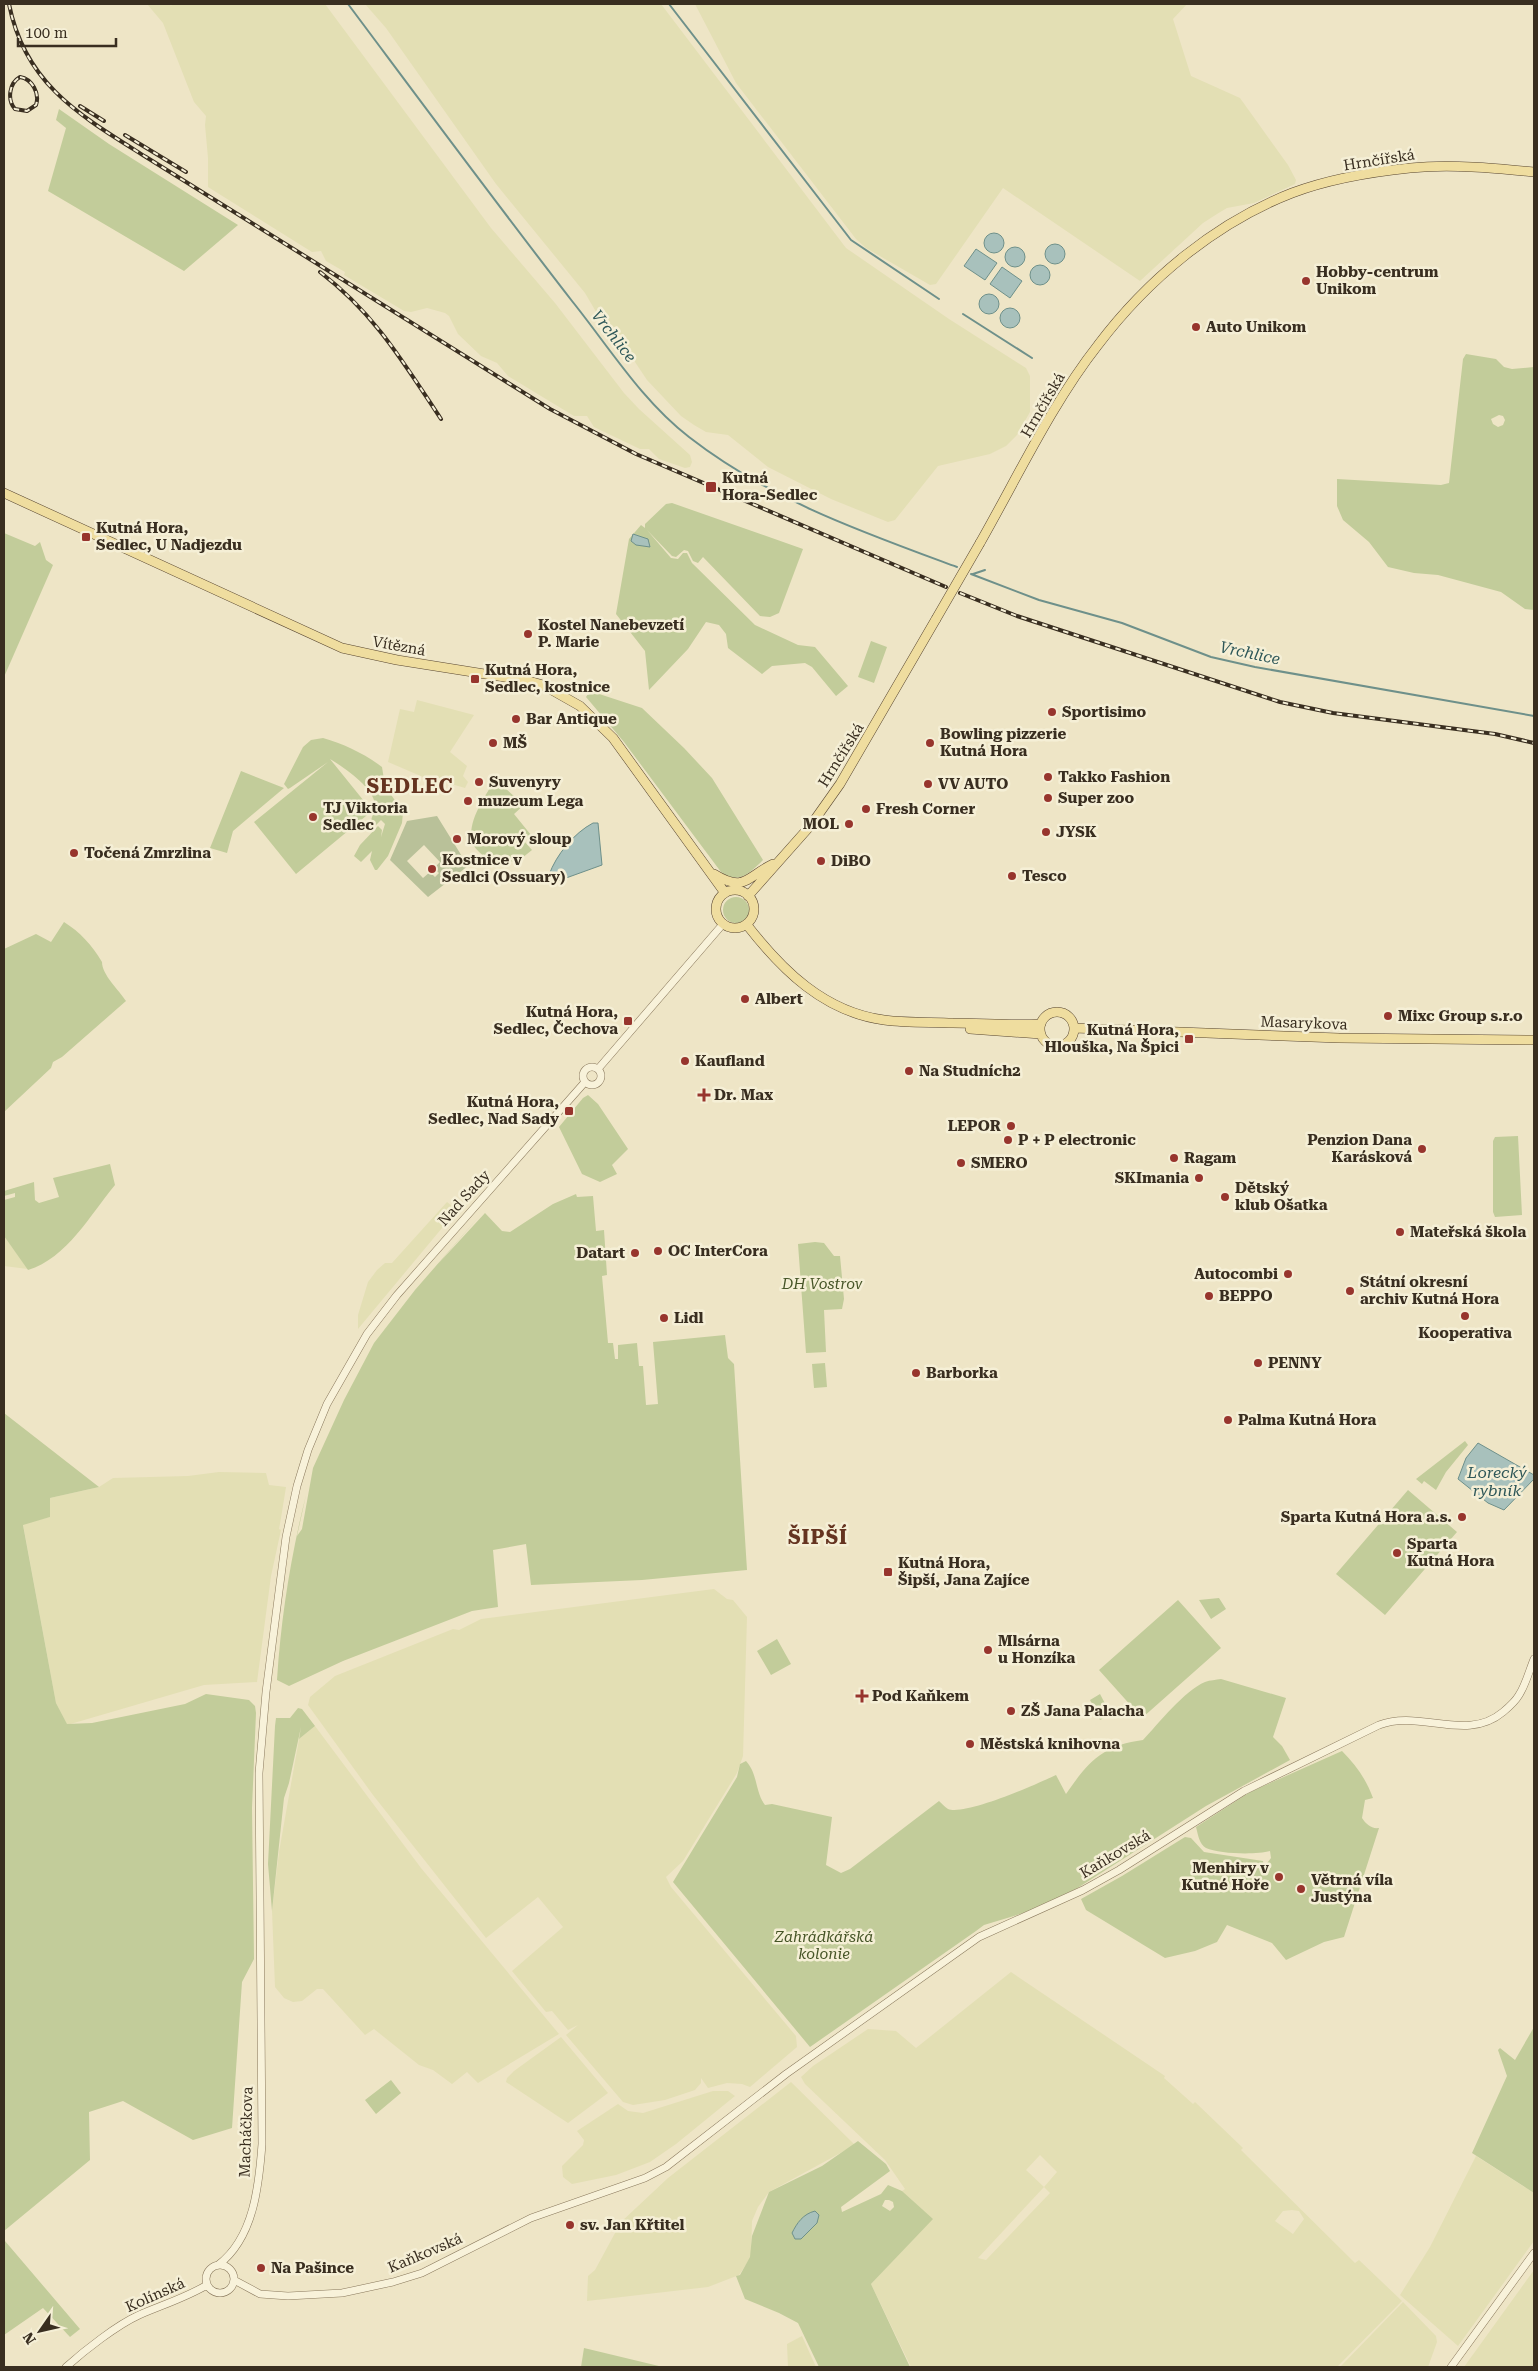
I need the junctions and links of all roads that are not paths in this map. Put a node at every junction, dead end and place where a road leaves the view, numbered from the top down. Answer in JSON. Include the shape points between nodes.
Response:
{"nodes":[{"id":1,"x":1534,"y":172,"type":"edge"},
{"id":2,"x":4,"y":493,"type":"edge"},
{"id":3,"x":780,"y":860,"type":"junction"},
{"id":4,"x":709,"y":872,"type":"junction"},
{"id":5,"x":725,"y":893,"type":"junction"},
{"id":6,"x":748,"y":896,"type":"junction"},
{"id":7,"x":723,"y":924,"type":"junction"},
{"id":8,"x":747,"y":925,"type":"junction"},
{"id":9,"x":933,"y":1023,"type":"junction"},
{"id":10,"x":1041,"y":1024,"type":"junction"},
{"id":11,"x":1074,"y":1028,"type":"junction"},
{"id":12,"x":1040,"y":1034,"type":"junction"},
{"id":13,"x":1534,"y":1040,"type":"edge"},
{"id":14,"x":598,"y":1069,"type":"junction"},
{"id":15,"x":585,"y":1082,"type":"junction"},
{"id":16,"x":1534,"y":1659,"type":"edge"},
{"id":17,"x":261,"y":2004,"type":"joint"},
{"id":18,"x":1534,"y":2253,"type":"edge"},
{"id":19,"x":230,"y":2256,"type":"junction"},
{"id":20,"x":218,"y":2265,"type":"junction"},
{"id":21,"x":229,"y":2269,"type":"junction"},
{"id":22,"x":234,"y":2280,"type":"junction"},
{"id":23,"x":207,"y":2285,"type":"junction"},
{"id":24,"x":242,"y":2286,"type":"junction"},
{"id":25,"x":230,"y":2288,"type":"junction"},
{"id":26,"x":66,"y":2367,"type":"edge"},
{"id":27,"x":1450,"y":2367,"type":"edge"}],
"edges":[{"from":1,"to":3,"type":"main road","name":"Hrnčířská","bridge":true,"via":[[1425,167],[1355,176],[1292,193],[1204,242],[1154,282],[1098,344],[1065,392],[840,784]]},
{"from":2,"to":4,"type":"main road","name":"Vítězná","via":[[342,648],[529,681],[558,692],[580,706],[609,733]]},
{"from":3,"to":4,"type":"main road","via":[[740,883],[726,882]]},
{"from":3,"to":6,"type":"main road","name":"Hrnčířská"},
{"from":4,"to":5,"type":"main road","name":"Vítězná"},
{"from":5,"to":6,"type":"main road","via":[[735,890]]},
{"from":5,"to":7,"type":"main road","via":[[716,907]]},
{"from":6,"to":8,"type":"main road","via":[[754,914]]},
{"from":7,"to":8,"type":"main road","via":[[736,928]]},
{"from":7,"to":14,"type":"street","name":"Nad Sady"},
{"from":8,"to":9,"type":"main road","via":[[776,961],[824,998],[870,1017]]},
{"from":9,"to":10,"type":"main road"},
{"from":9,"to":12,"type":"main road"},
{"from":10,"to":11,"type":"main road","via":[[1048,1014],[1058,1012],[1067,1015]]},
{"from":10,"to":12,"type":"main road"},
{"from":11,"to":12,"type":"main road","via":[[1072,1038],[1059,1046],[1048,1044]]},
{"from":11,"to":13,"type":"main road","name":"Masarykova","via":[[1339,1038]]},
{"from":14,"to":15,"type":"street","name":"Nad Sady","via":[[586,1069],[583,1074]]},
{"from":14,"to":15,"type":"street","name":"Nad Sady","via":[[601,1076],[597,1083]]},
{"from":15,"to":17,"type":"street","name":"Nad Sady","via":[[397,1295],[367,1334],[327,1404],[308,1450],[286,1536],[259,1773]]},
{"from":16,"to":24,"type":"street","name":"Kaňkovská","via":[[1519,1696],[1497,1717],[1481,1724],[1449,1726],[1409,1720],[1387,1722],[1244,1790],[1119,1870],[1043,1910],[979,1937],[786,2074],[666,2166],[645,2178],[531,2218],[422,2273],[393,2282],[342,2293],[288,2296],[260,2294]]},
{"from":17,"to":19,"type":"street","name":"Macháčkova","via":[[260,2174],[246,2224]]},
{"from":18,"to":27,"type":"street"},
{"from":19,"to":20,"type":"street"},
{"from":19,"to":21,"type":"street"},
{"from":20,"to":21,"type":"street"},
{"from":20,"to":23,"type":"street","via":[[208,2270]]},
{"from":21,"to":22,"type":"street"},
{"from":22,"to":24,"type":"street"},
{"from":22,"to":25,"type":"street"},
{"from":23,"to":25,"type":"street","via":[[218,2293]]},
{"from":23,"to":26,"type":"street","name":"Kolínská","via":[[138,2315]]},
{"from":24,"to":25,"type":"street"}]}
